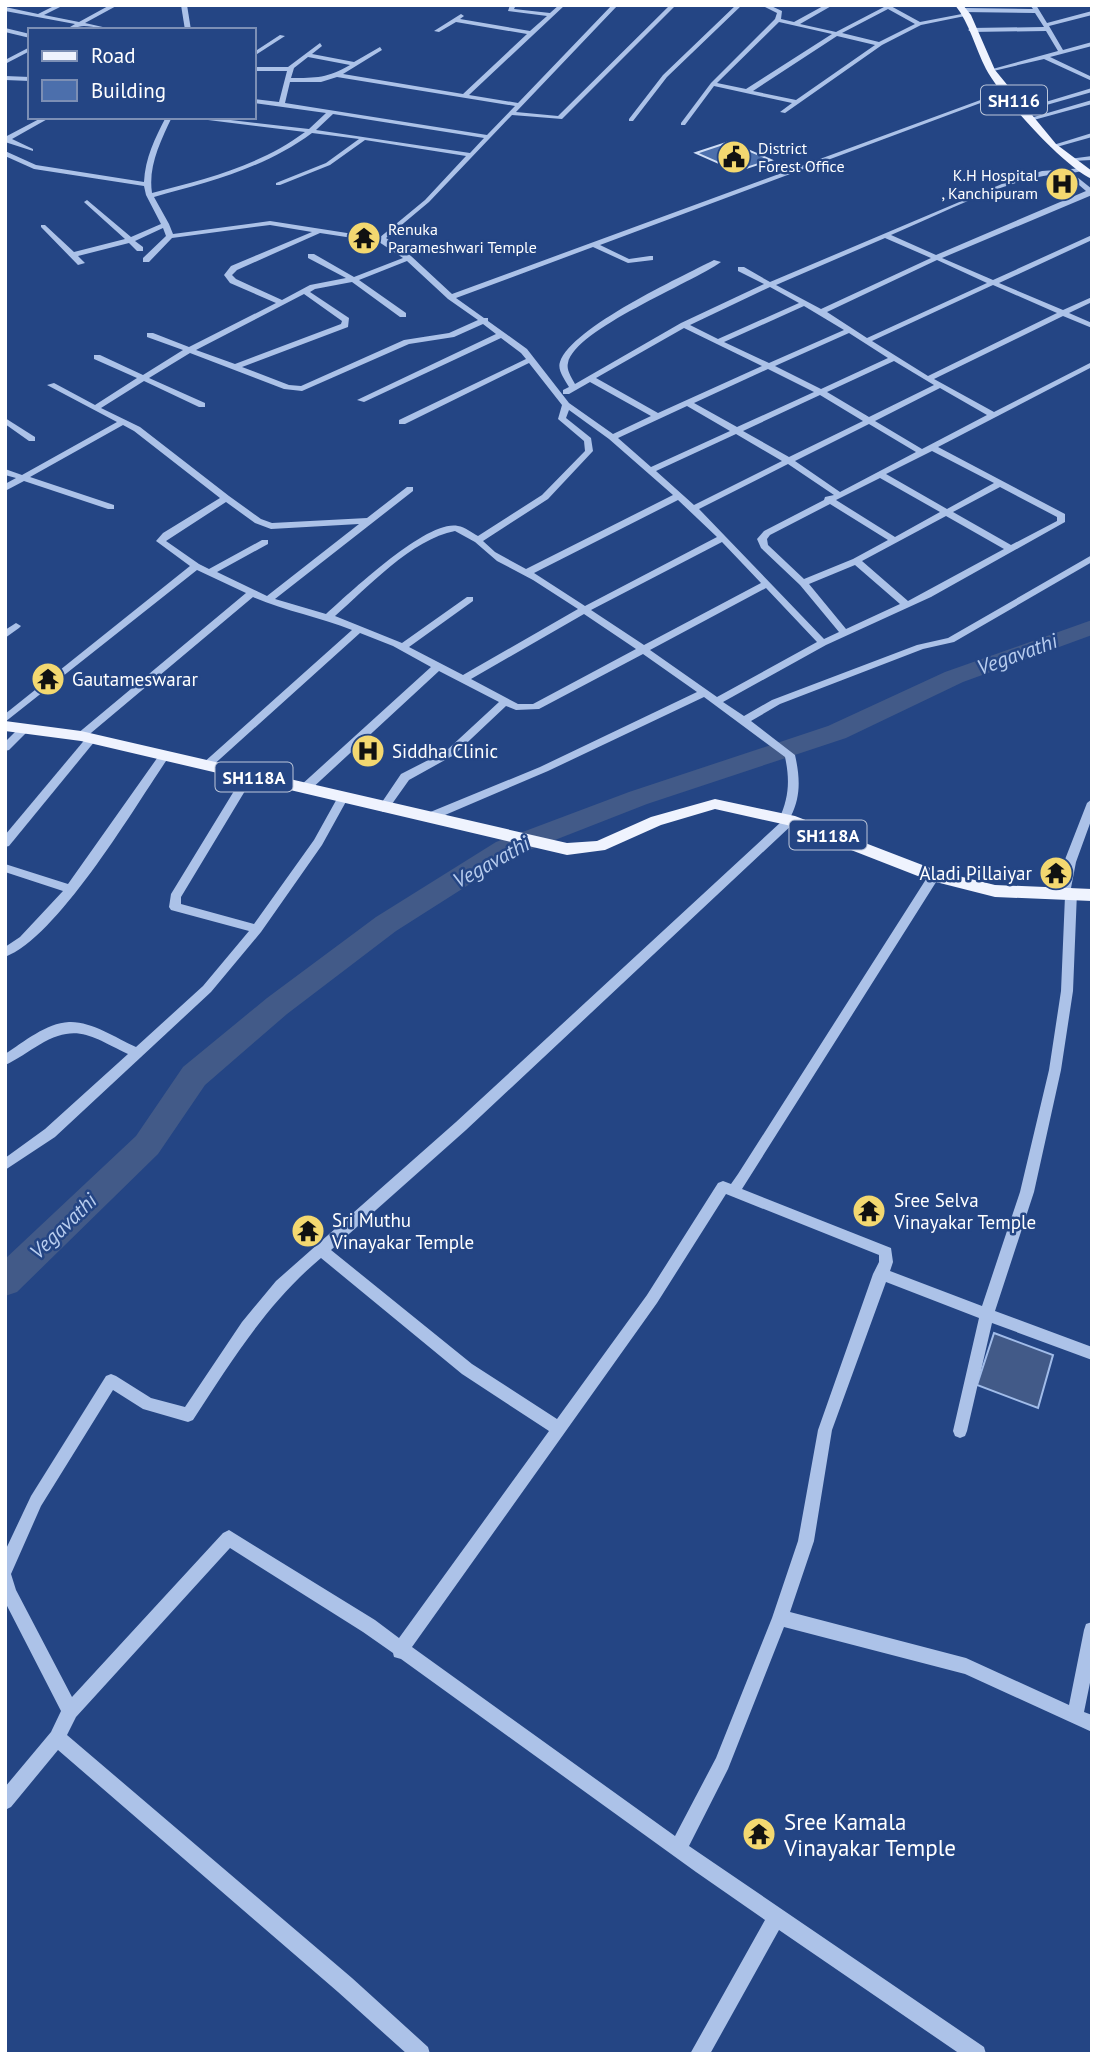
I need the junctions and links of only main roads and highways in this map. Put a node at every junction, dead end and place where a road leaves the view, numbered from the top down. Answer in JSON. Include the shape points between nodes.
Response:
{"nodes":[{"id":1,"x":963,"y":10,"type":"edge"},
{"id":2,"x":1088,"y":173,"type":"edge"},
{"id":3,"x":5,"y":726,"type":"edge"},
{"id":4,"x":1092,"y":895,"type":"edge"}],
"edges":[{"from":1,"to":2,"type":"main road","number":"SH116","via":[[990,71],[1054,146]]},
{"from":3,"to":4,"type":"main road","number":"SH118A","via":[[86,737],[567,849],[600,846],[656,821],[715,804],[787,819],[934,876],[995,891]]}]}
